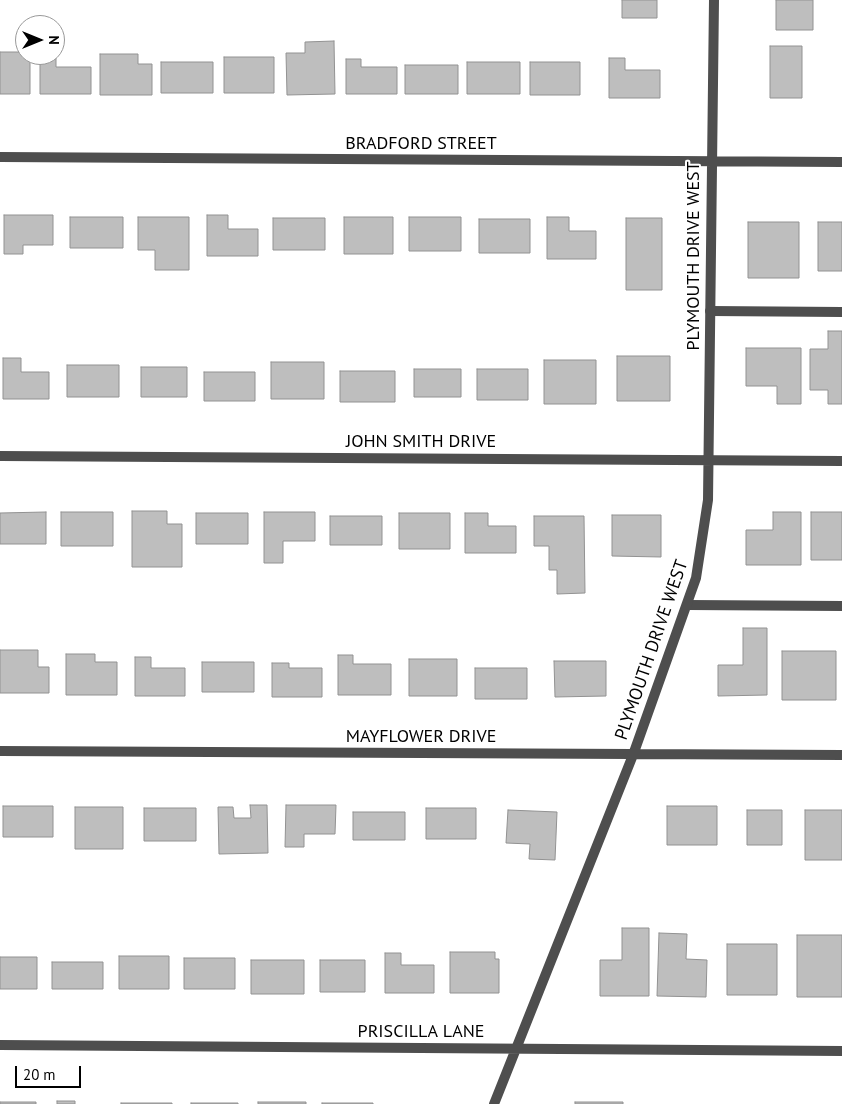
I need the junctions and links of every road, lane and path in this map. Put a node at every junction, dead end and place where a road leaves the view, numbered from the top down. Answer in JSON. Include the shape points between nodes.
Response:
{"nodes":[{"id":1,"x":714,"y":0,"type":"edge"},
{"id":2,"x":0,"y":158,"type":"edge"},
{"id":3,"x":711,"y":162,"type":"junction"},
{"id":4,"x":842,"y":162,"type":"edge"},
{"id":5,"x":710,"y":310,"type":"junction"},
{"id":6,"x":842,"y":312,"type":"edge"},
{"id":7,"x":0,"y":456,"type":"edge"},
{"id":8,"x":709,"y":460,"type":"junction"},
{"id":9,"x":842,"y":461,"type":"edge"},
{"id":10,"x":688,"y":606,"type":"junction"},
{"id":11,"x":842,"y":606,"type":"edge"},
{"id":12,"x":0,"y":751,"type":"edge"},
{"id":13,"x":633,"y":754,"type":"junction"},
{"id":14,"x":842,"y":755,"type":"edge"},
{"id":15,"x":0,"y":1045,"type":"edge"},
{"id":16,"x":516,"y":1049,"type":"junction"},
{"id":17,"x":842,"y":1051,"type":"edge"},
{"id":18,"x":494,"y":1104,"type":"edge"}],
"edges":[{"from":1,"to":3,"type":"street","name":"PLYMOUTH DRIVE WEST"},
{"from":2,"to":3,"type":"street","name":"BRADFORD STREET"},
{"from":3,"to":4,"type":"street","name":"BRADFORD STREET"},
{"from":3,"to":5,"type":"street","name":"PLYMOUTH DRIVE WEST"},
{"from":5,"to":6,"type":"street"},
{"from":5,"to":8,"type":"street","name":"PLYMOUTH DRIVE WEST"},
{"from":7,"to":8,"type":"street","name":"JOHN SMITH DRIVE"},
{"from":8,"to":9,"type":"street","name":"JOHN SMITH DRIVE"},
{"from":8,"to":10,"type":"street","name":"PLYMOUTH DRIVE WEST","via":[[706,527]]},
{"from":10,"to":11,"type":"street"},
{"from":10,"to":13,"type":"street","name":"PLYMOUTH DRIVE WEST"},
{"from":12,"to":13,"type":"street","name":"MAYFLOWER DRIVE"},
{"from":13,"to":14,"type":"street","name":"MAYFLOWER DRIVE"},
{"from":13,"to":16,"type":"street","name":"PLYMOUTH DRIVE WEST"},
{"from":15,"to":16,"type":"street","name":"PRISCILLA LANE"},
{"from":16,"to":17,"type":"street","name":"PRISCILLA LANE"},
{"from":16,"to":18,"type":"street","name":"PLYMOUTH DRIVE WEST"}]}
